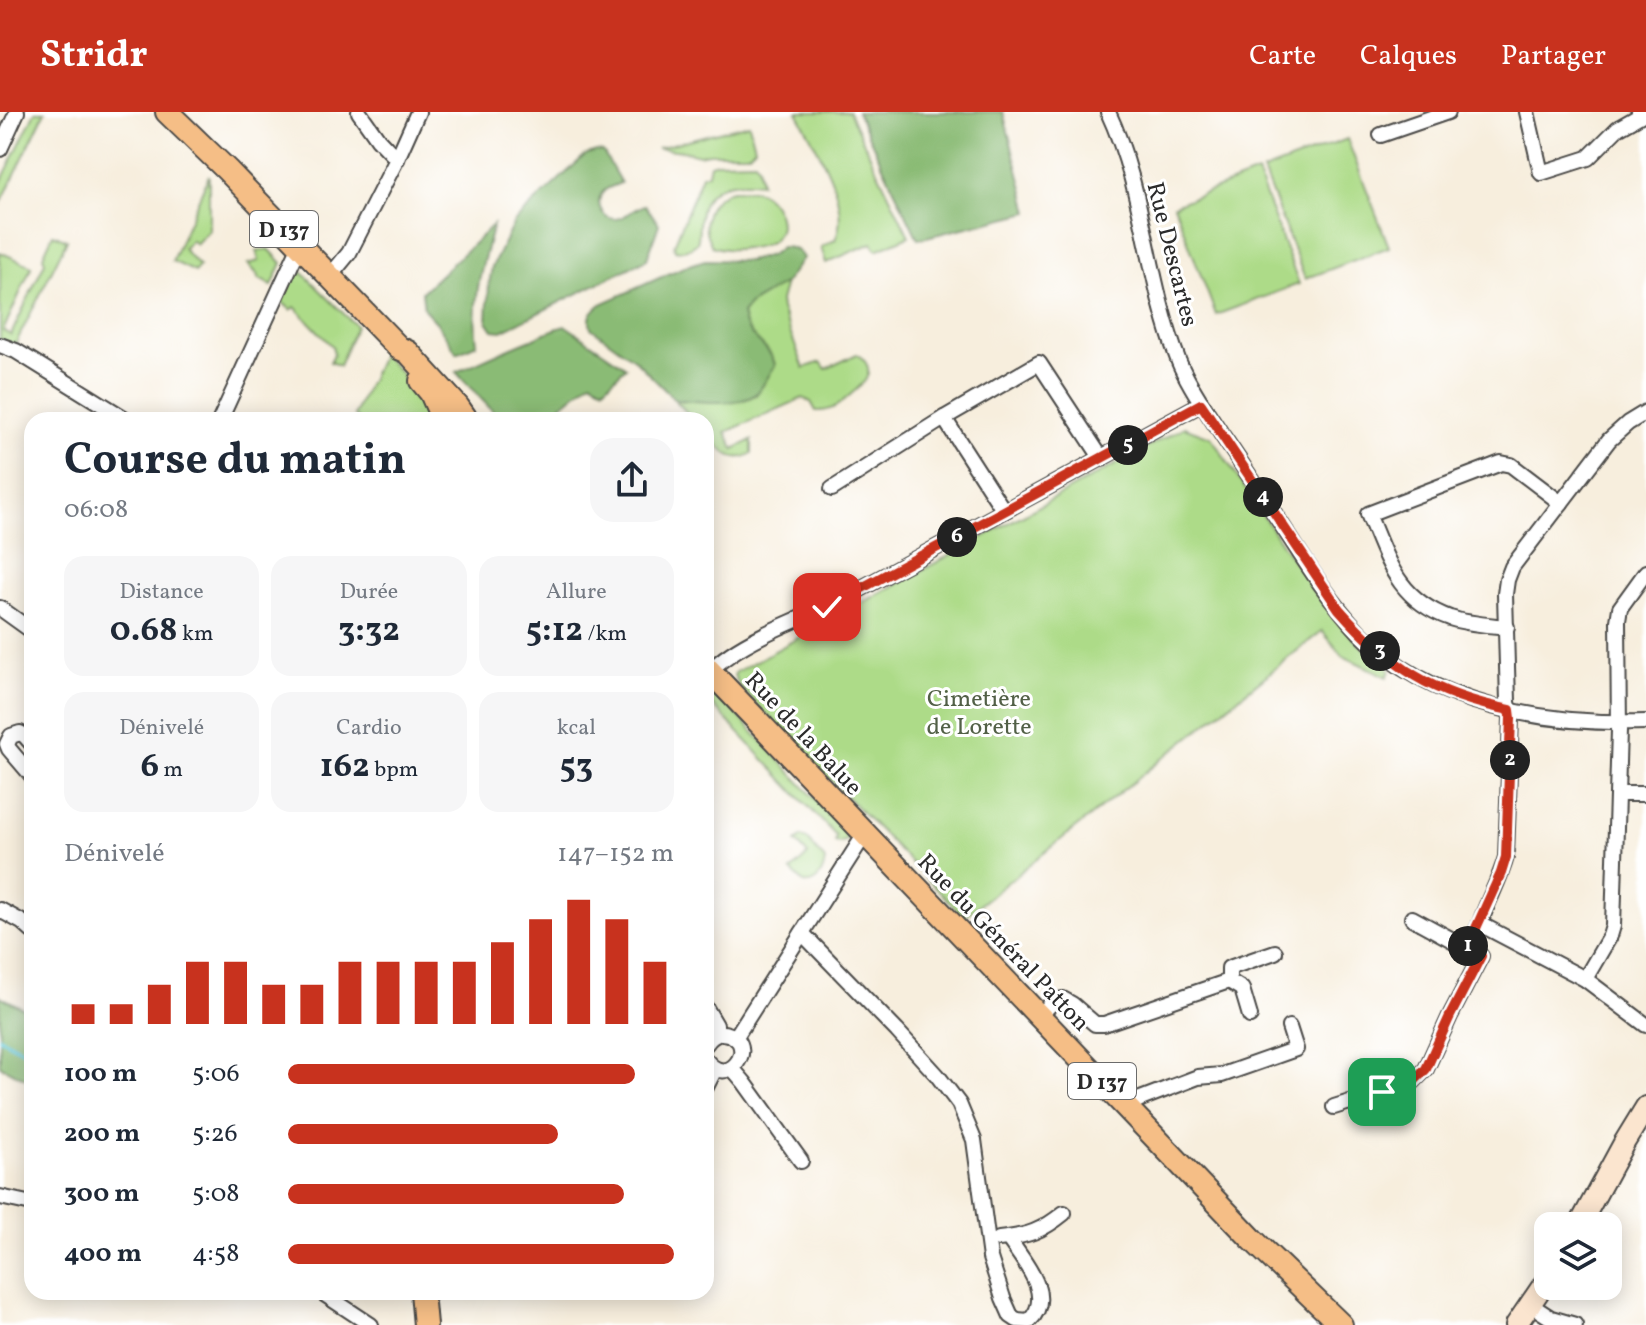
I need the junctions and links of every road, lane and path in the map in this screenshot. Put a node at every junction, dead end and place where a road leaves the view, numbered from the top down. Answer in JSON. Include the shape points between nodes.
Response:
{"nodes":[{"id":1,"x":17,"y":112,"type":"edge"},
{"id":2,"x":167,"y":112,"type":"edge"},
{"id":3,"x":359,"y":112,"type":"edge"},
{"id":4,"x":418,"y":112,"type":"edge"},
{"id":5,"x":1108,"y":112,"type":"edge"},
{"id":6,"x":1448,"y":112,"type":"edge"},
{"id":7,"x":1527,"y":112,"type":"edge"},
{"id":8,"x":1639,"y":112,"type":"edge"},
{"id":9,"x":1381,"y":135,"type":"dead end"},
{"id":10,"x":0,"y":149,"type":"edge"},
{"id":11,"x":397,"y":159,"type":"junction"},
{"id":12,"x":300,"y":245,"type":"junction"},
{"id":13,"x":330,"y":276,"type":"junction"},
{"id":14,"x":0,"y":345,"type":"edge"},
{"id":15,"x":1201,"y":404,"type":"junction"},
{"id":16,"x":114,"y":412,"type":"edge"},
{"id":17,"x":224,"y":412,"type":"edge"},
{"id":18,"x":458,"y":412,"type":"edge"},
{"id":19,"x":1646,"y":412,"type":"edge"},
{"id":20,"x":944,"y":418,"type":"junction"},
{"id":21,"x":1102,"y":459,"type":"junction"},
{"id":22,"x":832,"y":489,"type":"dead end"},
{"id":23,"x":1561,"y":503,"type":"junction"},
{"id":24,"x":1004,"y":511,"type":"junction"},
{"id":25,"x":1646,"y":572,"type":"edge"},
{"id":26,"x":0,"y":608,"type":"edge"},
{"id":27,"x":24,"y":625,"type":"edge"},
{"id":28,"x":1507,"y":627,"type":"junction"},
{"id":29,"x":714,"y":665,"type":"edge"},
{"id":30,"x":714,"y":675,"type":"edge"},
{"id":31,"x":1510,"y":710,"type":"junction"},
{"id":32,"x":1646,"y":722,"type":"edge"},
{"id":33,"x":1619,"y":723,"type":"junction"},
{"id":34,"x":24,"y":737,"type":"edge"},
{"id":35,"x":24,"y":767,"type":"edge"},
{"id":36,"x":1618,"y":794,"type":"junction"},
{"id":37,"x":1646,"y":794,"type":"edge"},
{"id":38,"x":865,"y":834,"type":"junction"},
{"id":39,"x":0,"y":910,"type":"edge"},
{"id":40,"x":1412,"y":918,"type":"dead end"},
{"id":41,"x":24,"y":919,"type":"edge"},
{"id":42,"x":1480,"y":924,"type":"junction"},
{"id":43,"x":802,"y":933,"type":"junction"},
{"id":44,"x":1467,"y":948,"type":"junction"},
{"id":45,"x":1275,"y":952,"type":"dead end"},
{"id":46,"x":1585,"y":979,"type":"junction"},
{"id":47,"x":1229,"y":981,"type":"junction"},
{"id":48,"x":1039,"y":1016,"type":"junction"},
{"id":49,"x":1250,"y":1016,"type":"dead end"},
{"id":50,"x":1646,"y":1025,"type":"edge"},
{"id":51,"x":1289,"y":1027,"type":"dead end"},
{"id":52,"x":714,"y":1038,"type":"edge"},
{"id":53,"x":735,"y":1038,"type":"junction"},
{"id":54,"x":714,"y":1066,"type":"edge"},
{"id":55,"x":732,"y":1068,"type":"junction"},
{"id":56,"x":1334,"y":1107,"type":"dead end"},
{"id":57,"x":1646,"y":1107,"type":"edge"},
{"id":58,"x":1128,"y":1109,"type":"junction"},
{"id":59,"x":801,"y":1161,"type":"dead end"},
{"id":60,"x":0,"y":1197,"type":"edge"},
{"id":61,"x":24,"y":1202,"type":"edge"},
{"id":62,"x":1587,"y":1212,"type":"edge"},
{"id":63,"x":1064,"y":1213,"type":"dead end"},
{"id":64,"x":1008,"y":1238,"type":"junction"},
{"id":65,"x":987,"y":1240,"type":"junction"},
{"id":66,"x":1534,"y":1298,"type":"edge"},
{"id":67,"x":333,"y":1300,"type":"edge"},
{"id":68,"x":423,"y":1300,"type":"edge"},
{"id":69,"x":1520,"y":1319,"type":"edge"},
{"id":70,"x":371,"y":1325,"type":"edge"},
{"id":71,"x":425,"y":1325,"type":"edge"},
{"id":72,"x":1341,"y":1325,"type":"edge"},
{"id":73,"x":1575,"y":1325,"type":"edge"}],
"edges":[{"from":1,"to":10,"type":"street"},
{"from":2,"to":12,"type":"main road","number":"D 137"},
{"from":3,"to":11,"type":"street"},
{"from":4,"to":11,"type":"street"},
{"from":5,"to":15,"type":"street","name":"Rue Descartes","via":[[1135,188],[1179,361]]},
{"from":6,"to":9,"type":"street"},
{"from":7,"to":8,"type":"street","via":[[1541,173],[1588,158]]},
{"from":11,"to":13,"type":"street","via":[[349,253]]},
{"from":12,"to":13,"type":"main road","number":"D 137"},
{"from":12,"to":17,"type":"street"},
{"from":13,"to":18,"type":"main road","number":"D 137","via":[[408,352]]},
{"from":14,"to":16,"type":"street"},
{"from":15,"to":21,"type":"street"},
{"from":15,"to":31,"type":"street","name":"Rue Descartes","via":[[1360,633],[1440,690]]},
{"from":19,"to":23,"type":"street","via":[[1609,440]]},
{"from":20,"to":21,"type":"street","via":[[1039,363]]},
{"from":20,"to":22,"type":"street"},
{"from":20,"to":24,"type":"street"},
{"from":21,"to":24,"type":"street"},
{"from":23,"to":28,"type":"street","via":[[1512,567]]},
{"from":23,"to":28,"type":"street","via":[[1501,463],[1368,514],[1394,575],[1409,594],[1452,619]]},
{"from":24,"to":29,"type":"street"},
{"from":25,"to":33,"type":"street","via":[[1620,608]]},
{"from":26,"to":27,"type":"street"},
{"from":28,"to":31,"type":"street"},
{"from":30,"to":38,"type":"main road","name":"Rue de la Balue","number":"D 137"},
{"from":31,"to":33,"type":"street","name":"Rue Descartes"},
{"from":31,"to":42,"type":"street","via":[[1506,857]]},
{"from":32,"to":33,"type":"street","name":"Rue Descartes"},
{"from":33,"to":36,"type":"street"},
{"from":34,"to":35,"type":"street","via":[[11,736],[7,744]]},
{"from":36,"to":37,"type":"street"},
{"from":36,"to":46,"type":"street","via":[[1613,926]]},
{"from":38,"to":43,"type":"street"},
{"from":38,"to":48,"type":"main road","name":"Rue du Général Patton","number":"D 137"},
{"from":39,"to":41,"type":"street"},
{"from":40,"to":44,"type":"street"},
{"from":42,"to":44,"type":"street"},
{"from":42,"to":46,"type":"street"},
{"from":43,"to":53,"type":"street"},
{"from":43,"to":65,"type":"street","via":[[959,1104],[974,1140]]},
{"from":44,"to":56,"type":"street","via":[[1481,956],[1426,1069],[1413,1082]]},
{"from":45,"to":47,"type":"street","via":[[1229,968]]},
{"from":46,"to":50,"type":"street"},
{"from":47,"to":48,"type":"street","via":[[1104,1024],[1095,1024],[1063,999]]},
{"from":47,"to":49,"type":"street","via":[[1242,989]]},
{"from":48,"to":58,"type":"main road","name":"Rue du Général Patton","number":"D 137"},
{"from":51,"to":58,"type":"street","via":[[1296,1049],[1222,1075],[1198,1077],[1138,1100]]},
{"from":52,"to":53,"type":"street","via":[[726,1033]]},
{"from":53,"to":55,"type":"street","via":[[741,1054]]},
{"from":54,"to":55,"type":"street"},
{"from":55,"to":59,"type":"street"},
{"from":57,"to":62,"type":"street"},
{"from":58,"to":72,"type":"main road","name":"Rue du Général Patton","number":"D 137"},
{"from":60,"to":61,"type":"street"},
{"from":63,"to":64,"type":"street","via":[[1047,1227]]},
{"from":64,"to":65,"type":"street"},
{"from":64,"to":65,"type":"street","via":[[1038,1287],[1040,1303],[1029,1321],[1011,1316]]},
{"from":66,"to":69,"type":"street"},
{"from":67,"to":70,"type":"street"},
{"from":68,"to":71,"type":"main road"},
{"from":69,"to":73,"type":"street","via":[[1551,1318]]}]}
